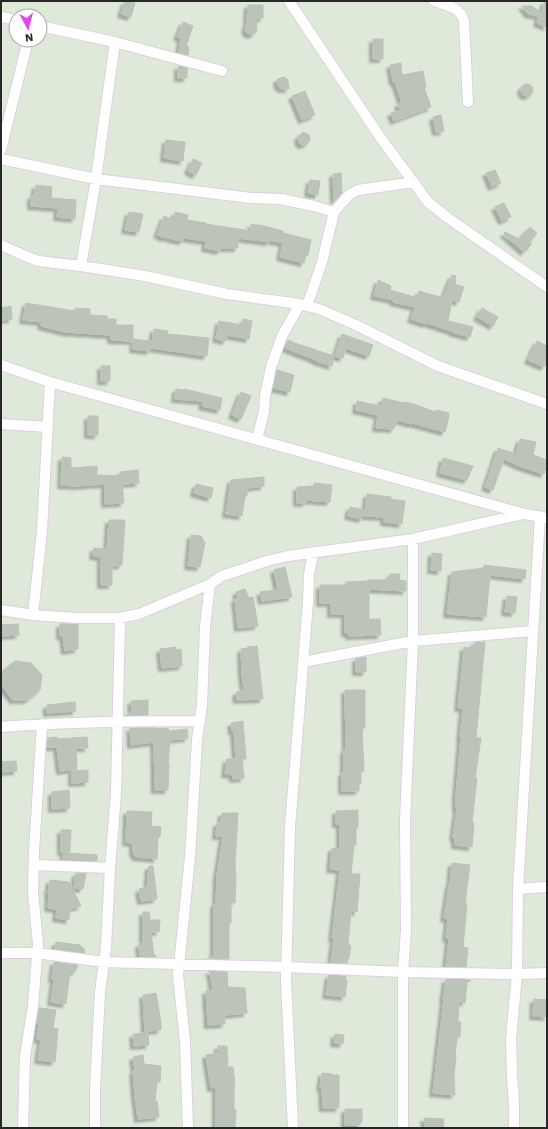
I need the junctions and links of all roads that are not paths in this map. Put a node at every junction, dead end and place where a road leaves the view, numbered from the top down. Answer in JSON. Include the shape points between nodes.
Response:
{"nodes":[{"id":1,"x":289,"y":1,"type":"edge"},
{"id":2,"x":434,"y":1,"type":"edge"},
{"id":3,"x":48,"y":28,"type":"edge"},
{"id":4,"x":114,"y":42,"type":"junction"},
{"id":5,"x":26,"y":48,"type":"edge"},
{"id":6,"x":222,"y":71,"type":"dead end"},
{"id":7,"x":468,"y":102,"type":"dead end"},
{"id":8,"x":1,"y":150,"type":"edge"},
{"id":9,"x":1,"y":159,"type":"edge"},
{"id":10,"x":96,"y":179,"type":"junction"},
{"id":11,"x":414,"y":182,"type":"junction"},
{"id":12,"x":334,"y":212,"type":"junction"},
{"id":13,"x":1,"y":245,"type":"edge"},
{"id":14,"x":81,"y":266,"type":"junction"},
{"id":15,"x":547,"y":286,"type":"edge"},
{"id":16,"x":303,"y":305,"type":"junction"},
{"id":17,"x":1,"y":365,"type":"edge"},
{"id":18,"x":50,"y":382,"type":"junction"},
{"id":19,"x":547,"y":404,"type":"edge"},
{"id":20,"x":1,"y":424,"type":"edge"},
{"id":21,"x":48,"y":427,"type":"junction"},
{"id":22,"x":257,"y":439,"type":"junction"},
{"id":23,"x":525,"y":514,"type":"junction"},
{"id":24,"x":544,"y":517,"type":"edge"},
{"id":25,"x":414,"y":539,"type":"junction"},
{"id":26,"x":313,"y":554,"type":"junction"},
{"id":27,"x":210,"y":584,"type":"junction"},
{"id":28,"x":1,"y":610,"type":"edge"},
{"id":29,"x":33,"y":615,"type":"junction"},
{"id":30,"x":120,"y":618,"type":"junction"},
{"id":31,"x":533,"y":631,"type":"junction"},
{"id":32,"x":413,"y":641,"type":"junction"},
{"id":33,"x":303,"y":662,"type":"junction"},
{"id":34,"x":200,"y":721,"type":"junction"},
{"id":35,"x":118,"y":722,"type":"junction"},
{"id":36,"x":42,"y":724,"type":"junction"},
{"id":37,"x":1,"y":728,"type":"edge"},
{"id":38,"x":34,"y":865,"type":"junction"},
{"id":39,"x":110,"y":868,"type":"junction"},
{"id":40,"x":547,"y":888,"type":"edge"},
{"id":41,"x":518,"y":890,"type":"junction"},
{"id":42,"x":1,"y":953,"type":"edge"},
{"id":43,"x":38,"y":953,"type":"junction"},
{"id":44,"x":104,"y":962,"type":"junction"},
{"id":45,"x":179,"y":964,"type":"junction"},
{"id":46,"x":286,"y":967,"type":"junction"},
{"id":47,"x":403,"y":972,"type":"junction"},
{"id":48,"x":547,"y":972,"type":"edge"},
{"id":49,"x":517,"y":974,"type":"junction"},
{"id":50,"x":23,"y":1128,"type":"edge"},
{"id":51,"x":94,"y":1128,"type":"edge"},
{"id":52,"x":188,"y":1128,"type":"edge"},
{"id":53,"x":293,"y":1128,"type":"edge"},
{"id":54,"x":404,"y":1128,"type":"edge"},
{"id":55,"x":514,"y":1128,"type":"edge"}],
"edges":[{"from":1,"to":11,"type":"street","via":[[380,137]]},
{"from":2,"to":7,"type":"street","via":[[454,8],[462,15]]},
{"from":3,"to":4,"type":"street"},
{"from":4,"to":6,"type":"street"},
{"from":4,"to":10,"type":"street"},
{"from":5,"to":8,"type":"street"},
{"from":9,"to":10,"type":"street"},
{"from":10,"to":12,"type":"street","via":[[251,198],[281,199]]},
{"from":10,"to":14,"type":"street"},
{"from":11,"to":12,"type":"street","via":[[358,190],[349,195]]},
{"from":11,"to":15,"type":"street","via":[[428,202],[448,218]]},
{"from":12,"to":16,"type":"street","via":[[322,262]]},
{"from":13,"to":14,"type":"street","via":[[38,261]]},
{"from":14,"to":16,"type":"street","via":[[145,276],[227,294]]},
{"from":16,"to":19,"type":"street","via":[[356,325],[438,366]]},
{"from":16,"to":22,"type":"street","via":[[282,336],[271,367]]},
{"from":17,"to":18,"type":"street"},
{"from":18,"to":21,"type":"street"},
{"from":18,"to":22,"type":"street"},
{"from":20,"to":21,"type":"street"},
{"from":21,"to":29,"type":"street","via":[[42,530]]},
{"from":22,"to":23,"type":"street"},
{"from":23,"to":24,"type":"street"},
{"from":23,"to":25,"type":"street"},
{"from":24,"to":31,"type":"street"},
{"from":25,"to":26,"type":"street"},
{"from":25,"to":32,"type":"street"},
{"from":26,"to":27,"type":"street","via":[[267,561],[222,576]]},
{"from":26,"to":33,"type":"street","via":[[309,574]]},
{"from":27,"to":30,"type":"street","via":[[139,614]]},
{"from":27,"to":34,"type":"street"},
{"from":28,"to":29,"type":"street"},
{"from":29,"to":30,"type":"street"},
{"from":30,"to":35,"type":"street"},
{"from":31,"to":32,"type":"street"},
{"from":31,"to":41,"type":"street"},
{"from":32,"to":33,"type":"street"},
{"from":32,"to":47,"type":"street","via":[[405,821],[406,930]]},
{"from":33,"to":46,"type":"street","via":[[290,827]]},
{"from":34,"to":35,"type":"street"},
{"from":34,"to":45,"type":"street"},
{"from":35,"to":36,"type":"street"},
{"from":35,"to":39,"type":"street"},
{"from":36,"to":37,"type":"street"},
{"from":36,"to":38,"type":"street"},
{"from":38,"to":39,"type":"street"},
{"from":38,"to":43,"type":"street","via":[[33,892]]},
{"from":39,"to":44,"type":"street"},
{"from":40,"to":41,"type":"street"},
{"from":41,"to":49,"type":"street"},
{"from":42,"to":43,"type":"street"},
{"from":43,"to":44,"type":"street"},
{"from":43,"to":50,"type":"street","via":[[25,1056]]},
{"from":44,"to":45,"type":"street"},
{"from":44,"to":51,"type":"street","via":[[100,992]]},
{"from":45,"to":46,"type":"street"},
{"from":45,"to":52,"type":"street"},
{"from":46,"to":47,"type":"street"},
{"from":46,"to":53,"type":"street"},
{"from":47,"to":49,"type":"street"},
{"from":47,"to":54,"type":"street"},
{"from":48,"to":49,"type":"street"},
{"from":49,"to":55,"type":"street","via":[[511,1039]]}]}
